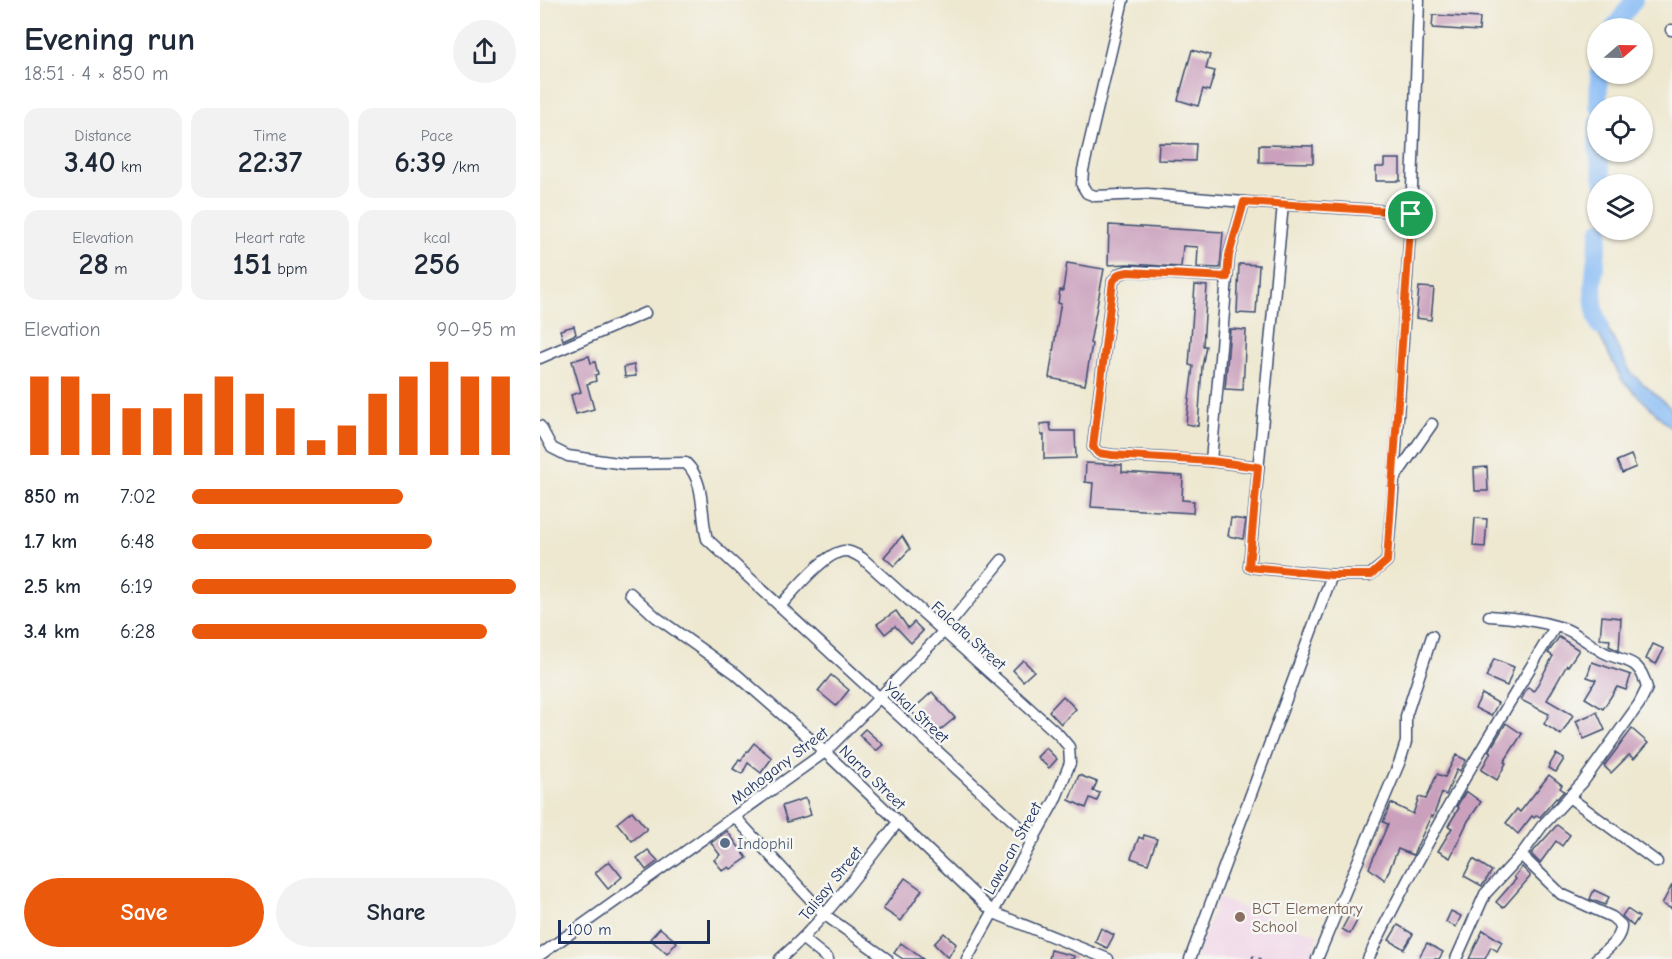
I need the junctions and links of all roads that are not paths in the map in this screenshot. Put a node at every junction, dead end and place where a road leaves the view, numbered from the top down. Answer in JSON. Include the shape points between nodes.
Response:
{"nodes":[{"id":1,"x":1123,"y":0,"type":"edge"},
{"id":2,"x":1419,"y":0,"type":"edge"},
{"id":3,"x":1244,"y":202,"type":"junction"},
{"id":4,"x":1283,"y":204,"type":"junction"},
{"id":5,"x":1411,"y":214,"type":"junction"},
{"id":6,"x":1227,"y":277,"type":"junction"},
{"id":7,"x":645,"y":313,"type":"dead end"},
{"id":8,"x":540,"y":358,"type":"edge"},
{"id":9,"x":1432,"y":424,"type":"dead end"},
{"id":10,"x":540,"y":426,"type":"edge"},
{"id":11,"x":1211,"y":461,"type":"junction"},
{"id":12,"x":1258,"y":467,"type":"junction"},
{"id":13,"x":1394,"y":478,"type":"junction"},
{"id":14,"x":1002,"y":560,"type":"dead end"},
{"id":15,"x":1332,"y":575,"type":"junction"},
{"id":16,"x":630,"y":593,"type":"dead end"},
{"id":17,"x":780,"y":606,"type":"junction"},
{"id":18,"x":1489,"y":616,"type":"dead end"},
{"id":19,"x":1555,"y":627,"type":"junction"},
{"id":20,"x":943,"y":632,"type":"junction"},
{"id":21,"x":1432,"y":636,"type":"dead end"},
{"id":22,"x":879,"y":698,"type":"junction"},
{"id":23,"x":1069,"y":747,"type":"joint"},
{"id":24,"x":825,"y":752,"type":"junction"},
{"id":25,"x":1569,"y":797,"type":"junction"},
{"id":26,"x":735,"y":817,"type":"junction"},
{"id":27,"x":898,"y":822,"type":"junction"},
{"id":28,"x":1034,"y":840,"type":"junction"},
{"id":29,"x":1521,"y":855,"type":"junction"},
{"id":30,"x":1657,"y":862,"type":"dead end"},
{"id":31,"x":994,"y":912,"type":"junction"},
{"id":32,"x":825,"y":915,"type":"junction"},
{"id":33,"x":804,"y":939,"type":"junction"},
{"id":34,"x":540,"y":955,"type":"edge"},
{"id":35,"x":1191,"y":955,"type":"edge"},
{"id":36,"x":780,"y":959,"type":"edge"},
{"id":37,"x":828,"y":959,"type":"edge"},
{"id":38,"x":887,"y":959,"type":"edge"},
{"id":39,"x":967,"y":959,"type":"edge"},
{"id":40,"x":1108,"y":959,"type":"edge"},
{"id":41,"x":1317,"y":959,"type":"edge"},
{"id":42,"x":1368,"y":959,"type":"edge"},
{"id":43,"x":1456,"y":959,"type":"edge"},
{"id":44,"x":1596,"y":959,"type":"edge"}],
"edges":[{"from":1,"to":3,"type":"street","via":[[1082,185],[1095,196],[1147,194]]},
{"from":2,"to":5,"type":"street"},
{"from":3,"to":4,"type":"street"},
{"from":3,"to":6,"type":"street"},
{"from":4,"to":5,"type":"street"},
{"from":4,"to":12,"type":"street"},
{"from":5,"to":13,"type":"street"},
{"from":6,"to":11,"type":"street"},
{"from":6,"to":11,"type":"street","via":[[1128,272],[1113,281],[1093,447],[1098,453],[1112,455]]},
{"from":7,"to":8,"type":"street"},
{"from":9,"to":13,"type":"street"},
{"from":10,"to":17,"type":"street","name":"Yakal Street","via":[[552,448],[568,456],[625,464],[686,464],[698,482],[707,539]]},
{"from":11,"to":12,"type":"street"},
{"from":12,"to":15,"type":"street","via":[[1249,567]]},
{"from":13,"to":15,"type":"street","via":[[1387,561],[1371,575]]},
{"from":14,"to":20,"type":"street","name":"Mahogany Street"},
{"from":15,"to":35,"type":"street"},
{"from":16,"to":24,"type":"street","name":"Narra Street","via":[[656,617],[736,674]]},
{"from":17,"to":20,"type":"street","name":"Falcata Street","via":[[823,562],[838,552],[852,552]]},
{"from":17,"to":22,"type":"street","name":"Yakal Street"},
{"from":18,"to":19,"type":"street","via":[[1530,619]]},
{"from":19,"to":25,"type":"street","via":[[1634,663],[1644,675],[1647,688]]},
{"from":19,"to":42,"type":"street","via":[[1435,827]]},
{"from":20,"to":22,"type":"street","name":"Mahogany Street"},
{"from":20,"to":23,"type":"street","name":"Falcata Street"},
{"from":21,"to":41,"type":"street","via":[[1406,716],[1406,742],[1400,761]]},
{"from":22,"to":24,"type":"street","name":"Mahogany Street"},
{"from":22,"to":28,"type":"street","name":"Yakal Street"},
{"from":23,"to":28,"type":"street","name":"Lawa-an Street","via":[[1070,763]]},
{"from":24,"to":26,"type":"street","name":"Mahogany Street"},
{"from":24,"to":27,"type":"street","name":"Narra Street"},
{"from":25,"to":29,"type":"street"},
{"from":25,"to":30,"type":"street"},
{"from":26,"to":32,"type":"street"},
{"from":26,"to":34,"type":"street","name":"Mahogany Street"},
{"from":27,"to":31,"type":"street","name":"Narra Street"},
{"from":27,"to":32,"type":"street","name":"Talisay Street"},
{"from":28,"to":31,"type":"street","name":"Lawa-an Street"},
{"from":29,"to":43,"type":"street","via":[[1485,894]]},
{"from":29,"to":44,"type":"street","via":[[1561,894],[1621,925],[1619,937]]},
{"from":31,"to":39,"type":"street","name":"Lawa-an Street"},
{"from":31,"to":40,"type":"street","name":"Narra Street"},
{"from":32,"to":33,"type":"street","name":"Talisay Street"},
{"from":32,"to":38,"type":"street"},
{"from":33,"to":36,"type":"street","name":"Talisay Street"},
{"from":33,"to":37,"type":"street"}]}
